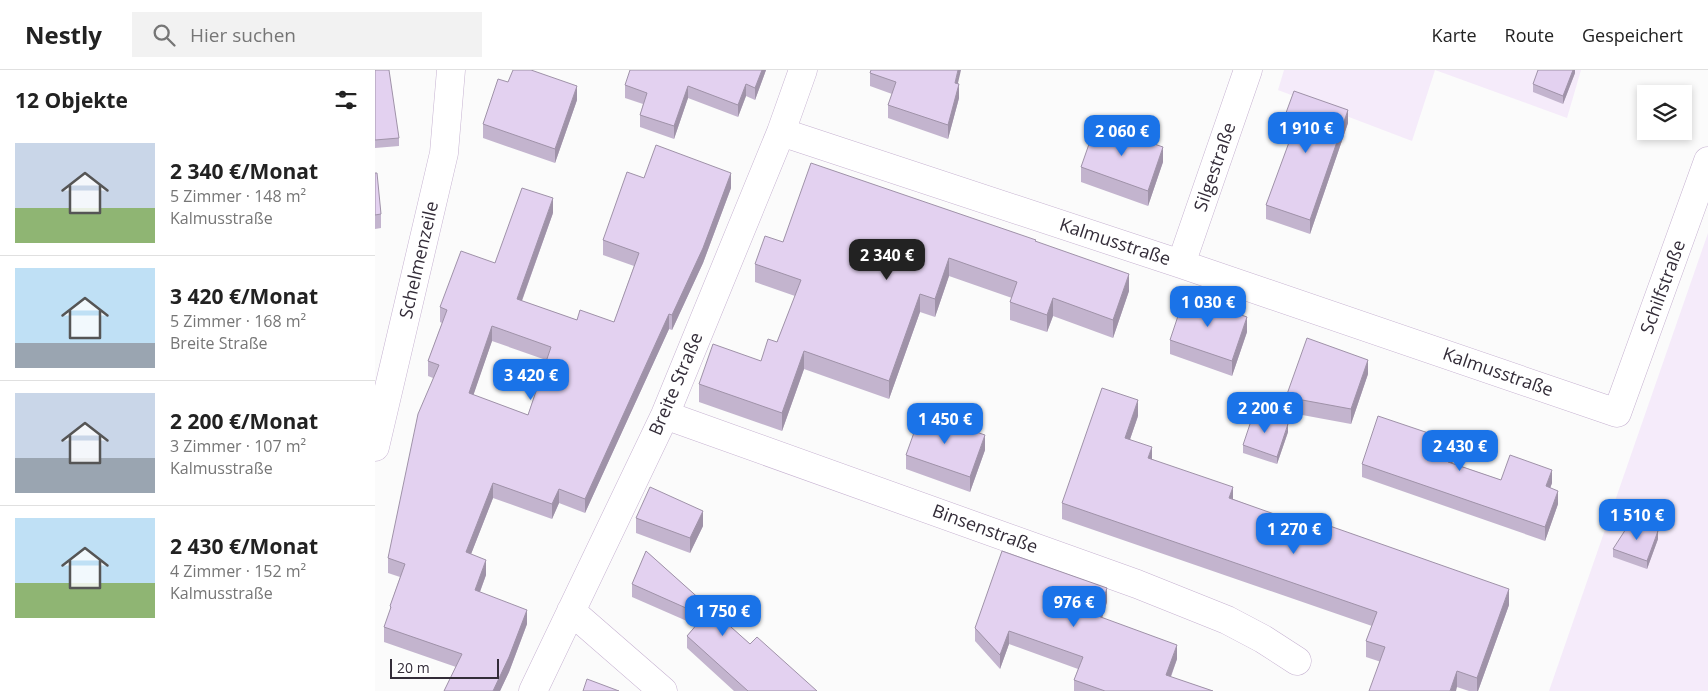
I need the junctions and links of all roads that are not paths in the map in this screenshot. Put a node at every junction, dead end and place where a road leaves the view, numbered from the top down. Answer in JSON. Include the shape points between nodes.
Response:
{"nodes":[{"id":1,"x":451,"y":70,"type":"edge"},
{"id":2,"x":803,"y":70,"type":"edge"},
{"id":3,"x":1248,"y":70,"type":"edge"},
{"id":4,"x":781,"y":132,"type":"junction"},
{"id":5,"x":1708,"y":161,"type":"edge"},
{"id":6,"x":1181,"y":264,"type":"junction"},
{"id":7,"x":1617,"y":413,"type":"joint"},
{"id":8,"x":665,"y":415,"type":"junction"},
{"id":9,"x":375,"y":447,"type":"edge"},
{"id":10,"x":571,"y":611,"type":"junction"},
{"id":11,"x":1297,"y":661,"type":"dead end"},
{"id":12,"x":533,"y":691,"type":"edge"},
{"id":13,"x":663,"y":691,"type":"edge"}],
"edges":[{"from":1,"to":9,"type":"street","name":"Schelmenzeile","via":[[444,153]]},
{"from":2,"to":4,"type":"street","name":"Breite Straße"},
{"from":3,"to":6,"type":"street","name":"Silgestraße"},
{"from":4,"to":6,"type":"street","name":"Kalmusstraße"},
{"from":4,"to":8,"type":"street","name":"Breite Straße"},
{"from":5,"to":7,"type":"street","name":"Schilfstraße"},
{"from":6,"to":7,"type":"street","name":"Kalmusstraße"},
{"from":8,"to":10,"type":"street","name":"Breite Straße"},
{"from":8,"to":11,"type":"street","name":"Binsenstraße","via":[[1137,584],[1227,620]]},
{"from":10,"to":12,"type":"street","name":"Breite Straße"},
{"from":10,"to":13,"type":"street"}]}
